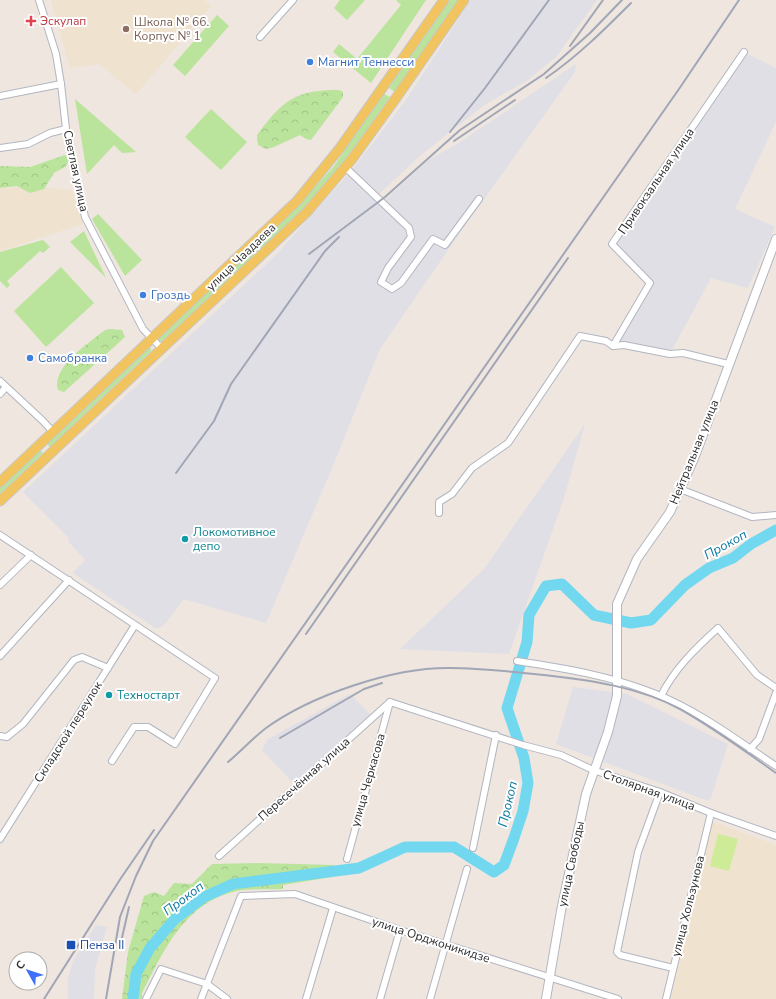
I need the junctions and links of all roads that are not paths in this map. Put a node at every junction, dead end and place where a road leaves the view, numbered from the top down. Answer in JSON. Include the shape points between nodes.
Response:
{"nodes":[{"id":1,"x":39,"y":0,"type":"edge"},
{"id":2,"x":293,"y":0,"type":"edge"},
{"id":3,"x":444,"y":0,"type":"edge"},
{"id":4,"x":464,"y":0,"type":"edge"},
{"id":5,"x":260,"y":37,"type":"dead end"},
{"id":6,"x":744,"y":52,"type":"dead end"},
{"id":7,"x":61,"y":84,"type":"junction"},
{"id":8,"x":0,"y":96,"type":"edge"},
{"id":9,"x":66,"y":129,"type":"junction"},
{"id":10,"x":0,"y":148,"type":"edge"},
{"id":11,"x":345,"y":167,"type":"junction"},
{"id":12,"x":479,"y":199,"type":"dead end"},
{"id":13,"x":776,"y":239,"type":"edge"},
{"id":14,"x":152,"y":338,"type":"junction"},
{"id":15,"x":612,"y":346,"type":"junction"},
{"id":16,"x":162,"y":349,"type":"junction"},
{"id":17,"x":728,"y":364,"type":"junction"},
{"id":18,"x":0,"y":381,"type":"edge"},
{"id":19,"x":6,"y":387,"type":"junction"},
{"id":20,"x":0,"y":394,"type":"edge"},
{"id":21,"x":53,"y":432,"type":"junction"},
{"id":22,"x":0,"y":482,"type":"edge"},
{"id":23,"x":680,"y":489,"type":"junction"},
{"id":24,"x":0,"y":500,"type":"edge"},
{"id":25,"x":439,"y":513,"type":"dead end"},
{"id":26,"x":776,"y":515,"type":"edge"},
{"id":27,"x":0,"y":535,"type":"edge"},
{"id":28,"x":31,"y":555,"type":"junction"},
{"id":29,"x":69,"y":580,"type":"junction"},
{"id":30,"x":0,"y":586,"type":"edge"},
{"id":31,"x":135,"y":624,"type":"junction"},
{"id":32,"x":0,"y":656,"type":"edge"},
{"id":33,"x":517,"y":661,"type":"dead end"},
{"id":34,"x":108,"y":668,"type":"junction"},
{"id":35,"x":618,"y":680,"type":"junction"},
{"id":36,"x":776,"y":688,"type":"edge"},
{"id":37,"x":776,"y":693,"type":"edge"},
{"id":38,"x":661,"y":696,"type":"junction"},
{"id":39,"x":390,"y":702,"type":"junction"},
{"id":40,"x":608,"y":732,"type":"joint"},
{"id":41,"x":496,"y":735,"type":"junction"},
{"id":42,"x":0,"y":736,"type":"edge"},
{"id":43,"x":750,"y":749,"type":"junction"},
{"id":44,"x":112,"y":761,"type":"dead end"},
{"id":45,"x":776,"y":766,"type":"edge"},
{"id":46,"x":593,"y":770,"type":"junction"},
{"id":47,"x":660,"y":792,"type":"junction"},
{"id":48,"x":711,"y":813,"type":"junction"},
{"id":49,"x":0,"y":825,"type":"edge"},
{"id":50,"x":7,"y":828,"type":"junction"},
{"id":51,"x":776,"y":836,"type":"edge"},
{"id":52,"x":0,"y":840,"type":"edge"},
{"id":53,"x":473,"y":848,"type":"dead end"},
{"id":54,"x":219,"y":856,"type":"dead end"},
{"id":55,"x":346,"y":859,"type":"dead end"},
{"id":56,"x":467,"y":868,"type":"dead end"},
{"id":57,"x":333,"y":908,"type":"junction"},
{"id":58,"x":400,"y":930,"type":"junction"},
{"id":59,"x":445,"y":944,"type":"junction"},
{"id":60,"x":673,"y":968,"type":"junction"},
{"id":61,"x":549,"y":978,"type":"junction"},
{"id":62,"x":207,"y":984,"type":"junction"},
{"id":63,"x":146,"y":999,"type":"edge"},
{"id":64,"x":201,"y":999,"type":"edge"},
{"id":65,"x":227,"y":999,"type":"edge"},
{"id":66,"x":306,"y":999,"type":"edge"},
{"id":67,"x":380,"y":999,"type":"edge"},
{"id":68,"x":430,"y":999,"type":"edge"},
{"id":69,"x":546,"y":999,"type":"edge"},
{"id":70,"x":618,"y":999,"type":"edge"},
{"id":71,"x":666,"y":999,"type":"edge"}],
"edges":[{"from":1,"to":7,"type":"street","name":"Светлая улица","via":[[56,54]]},
{"from":2,"to":5,"type":"street"},
{"from":3,"to":14,"type":"main road","name":"улица Чаадаева","via":[[340,148],[297,201]]},
{"from":4,"to":11,"type":"main road","name":"улица Чаадаева"},
{"from":6,"to":15,"type":"street","name":"Привокзальная улица","via":[[612,244],[650,283]]},
{"from":7,"to":8,"type":"street"},
{"from":7,"to":9,"type":"street","name":"Светлая улица"},
{"from":9,"to":10,"type":"street","via":[[50,133],[28,144]]},
{"from":9,"to":14,"type":"street","name":"Светлая улица","via":[[85,217],[143,329]]},
{"from":11,"to":12,"type":"street","via":[[410,228],[411,237],[381,282],[392,289],[401,283],[434,239],[445,245]]},
{"from":11,"to":16,"type":"main road","name":"улица Чаадаева","via":[[307,212]]},
{"from":13,"to":17,"type":"main road","name":"Нейтральная улица"},
{"from":14,"to":16,"type":"street","name":"Светлая улица"},
{"from":14,"to":21,"type":"main road","name":"улица Чаадаева"},
{"from":15,"to":17,"type":"street","via":[[624,345],[670,354],[683,353]]},
{"from":15,"to":25,"type":"street","via":[[606,341],[580,336],[508,443],[472,468],[452,494],[440,502]]},
{"from":16,"to":24,"type":"main road","name":"улица Чаадаева"},
{"from":17,"to":23,"type":"main road","name":"Нейтральная улица","via":[[695,456]]},
{"from":18,"to":19,"type":"street"},
{"from":19,"to":20,"type":"street"},
{"from":19,"to":21,"type":"street"},
{"from":21,"to":22,"type":"main road","name":"улица Чаадаева"},
{"from":23,"to":26,"type":"street","via":[[752,517]]},
{"from":23,"to":35,"type":"main road","name":"Нейтральная улица","via":[[670,512],[638,559],[617,604]]},
{"from":27,"to":28,"type":"street"},
{"from":28,"to":29,"type":"street"},
{"from":28,"to":30,"type":"street"},
{"from":29,"to":31,"type":"street"},
{"from":29,"to":32,"type":"street"},
{"from":31,"to":34,"type":"street","name":"Складской переулок"},
{"from":31,"to":44,"type":"street","via":[[215,678],[175,744],[148,727],[134,727]]},
{"from":33,"to":35,"type":"street"},
{"from":34,"to":42,"type":"street","via":[[82,657],[74,660],[23,724],[7,737]]},
{"from":34,"to":50,"type":"street","name":"Складской переулок"},
{"from":35,"to":38,"type":"street"},
{"from":35,"to":40,"type":"main road","name":"Нейтральная улица","via":[[617,696]]},
{"from":36,"to":38,"type":"street","via":[[756,675],[718,628],[671,678]]},
{"from":37,"to":43,"type":"street","via":[[759,738]]},
{"from":38,"to":43,"type":"street"},
{"from":39,"to":41,"type":"street"},
{"from":39,"to":54,"type":"street","name":"Пересечённая улица"},
{"from":39,"to":55,"type":"street","name":"улица Черкасова"},
{"from":40,"to":46,"type":"main road","name":"улица Свободы"},
{"from":41,"to":46,"type":"street","name":"Столярная улица","via":[[561,755]]},
{"from":41,"to":53,"type":"street"},
{"from":43,"to":45,"type":"street"},
{"from":46,"to":47,"type":"street","name":"Столярная улица"},
{"from":46,"to":61,"type":"main road","name":"улица Свободы","via":[[561,911]]},
{"from":47,"to":48,"type":"street","name":"Столярная улица"},
{"from":47,"to":60,"type":"street","via":[[638,852],[618,952],[620,955]]},
{"from":48,"to":51,"type":"street","name":"Столярная улица"},
{"from":48,"to":60,"type":"street","name":"улица Хользунова"},
{"from":49,"to":50,"type":"street"},
{"from":50,"to":52,"type":"street","name":"Складской переулок"},
{"from":56,"to":59,"type":"street"},
{"from":57,"to":58,"type":"street","name":"улица Орджоникидзе"},
{"from":57,"to":62,"type":"street","name":"улица Орджоникидзе","via":[[295,894],[241,896]]},
{"from":57,"to":66,"type":"street"},
{"from":58,"to":59,"type":"street","name":"улица Орджоникидзе"},
{"from":58,"to":67,"type":"street"},
{"from":59,"to":61,"type":"street","name":"улица Орджоникидзе"},
{"from":59,"to":68,"type":"street"},
{"from":60,"to":71,"type":"street","name":"улица Хользунова"},
{"from":61,"to":69,"type":"main road","name":"улица Свободы"},
{"from":61,"to":70,"type":"street","name":"улица Орджоникидзе"},
{"from":62,"to":63,"type":"street","via":[[161,969]]},
{"from":62,"to":64,"type":"street"},
{"from":62,"to":65,"type":"street"}]}
